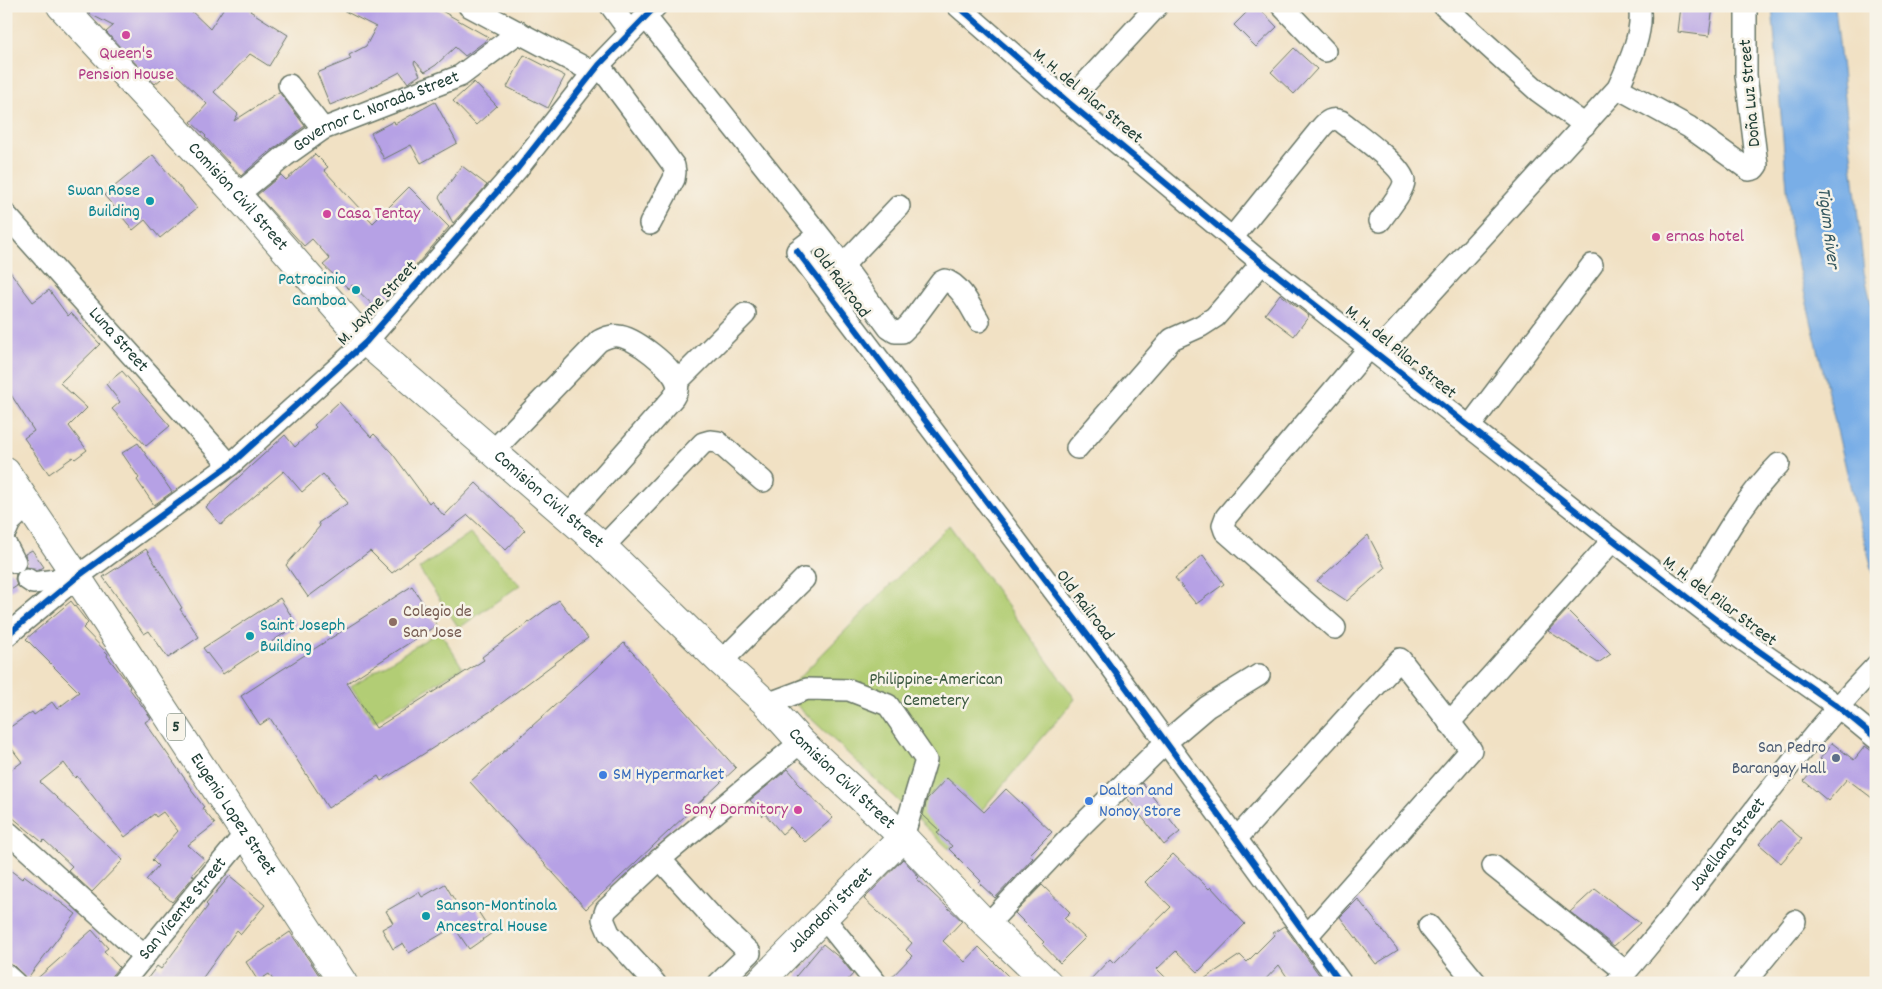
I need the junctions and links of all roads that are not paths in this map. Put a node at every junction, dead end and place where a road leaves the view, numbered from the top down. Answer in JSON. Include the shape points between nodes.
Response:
{"nodes":[{"id":1,"x":61,"y":6,"type":"edge"},
{"id":2,"x":469,"y":6,"type":"edge"},
{"id":3,"x":611,"y":6,"type":"edge"},
{"id":4,"x":958,"y":6,"type":"edge"},
{"id":5,"x":1156,"y":6,"type":"edge"},
{"id":6,"x":1282,"y":6,"type":"edge"},
{"id":7,"x":1444,"y":6,"type":"edge"},
{"id":8,"x":1639,"y":6,"type":"edge"},
{"id":9,"x":1746,"y":6,"type":"edge"},
{"id":10,"x":650,"y":11,"type":"edge"},
{"id":11,"x":519,"y":32,"type":"junction"},
{"id":12,"x":630,"y":32,"type":"junction"},
{"id":13,"x":1325,"y":51,"type":"dead end"},
{"id":14,"x":596,"y":68,"type":"junction"},
{"id":15,"x":289,"y":85,"type":"dead end"},
{"id":16,"x":1618,"y":88,"type":"junction"},
{"id":17,"x":1068,"y":102,"type":"junction"},
{"id":18,"x":1585,"y":125,"type":"junction"},
{"id":19,"x":323,"y":129,"type":"junction"},
{"id":20,"x":237,"y":195,"type":"junction"},
{"id":21,"x":899,"y":206,"type":"dead end"},
{"id":22,"x":6,"y":215,"type":"edge"},
{"id":23,"x":1380,"y":220,"type":"dead end"},
{"id":24,"x":650,"y":224,"type":"dead end"},
{"id":25,"x":818,"y":235,"type":"junction"},
{"id":26,"x":1232,"y":238,"type":"junction"},
{"id":27,"x":1262,"y":263,"type":"junction"},
{"id":28,"x":843,"y":265,"type":"junction"},
{"id":29,"x":1592,"y":265,"type":"dead end"},
{"id":30,"x":745,"y":314,"type":"dead end"},
{"id":31,"x":980,"y":321,"type":"dead end"},
{"id":32,"x":366,"y":342,"type":"junction"},
{"id":33,"x":1374,"y":350,"type":"junction"},
{"id":34,"x":677,"y":382,"type":"junction"},
{"id":35,"x":1469,"y":426,"type":"junction"},
{"id":36,"x":1077,"y":448,"type":"dead end"},
{"id":37,"x":494,"y":451,"type":"junction"},
{"id":38,"x":1779,"y":464,"type":"dead end"},
{"id":39,"x":230,"y":465,"type":"junction"},
{"id":40,"x":8,"y":479,"type":"edge"},
{"id":41,"x":763,"y":481,"type":"dead end"},
{"id":42,"x":28,"y":505,"type":"junction"},
{"id":43,"x":568,"y":516,"type":"junction"},
{"id":44,"x":6,"y":531,"type":"edge"},
{"id":45,"x":1613,"y":540,"type":"junction"},
{"id":46,"x":602,"y":547,"type":"junction"},
{"id":47,"x":16,"y":562,"type":"edge"},
{"id":48,"x":75,"y":573,"type":"junction"},
{"id":49,"x":804,"y":579,"type":"dead end"},
{"id":50,"x":1688,"y":598,"type":"junction"},
{"id":51,"x":1335,"y":628,"type":"dead end"},
{"id":52,"x":6,"y":636,"type":"edge"},
{"id":53,"x":721,"y":662,"type":"junction"},
{"id":54,"x":1876,"y":666,"type":"edge"},
{"id":55,"x":1259,"y":675,"type":"dead end"},
{"id":56,"x":767,"y":704,"type":"junction"},
{"id":57,"x":1837,"y":706,"type":"junction"},
{"id":58,"x":1449,"y":723,"type":"junction"},
{"id":59,"x":1876,"y":738,"type":"edge"},
{"id":60,"x":801,"y":742,"type":"junction"},
{"id":61,"x":1166,"y":742,"type":"junction"},
{"id":62,"x":9,"y":833,"type":"dead end"},
{"id":63,"x":245,"y":834,"type":"junction"},
{"id":64,"x":903,"y":837,"type":"junction"},
{"id":65,"x":1236,"y":838,"type":"junction"},
{"id":66,"x":660,"y":859,"type":"junction"},
{"id":67,"x":1493,"y":866,"type":"dead end"},
{"id":68,"x":823,"y":917,"type":"junction"},
{"id":69,"x":1794,"y":921,"type":"dead end"},
{"id":70,"x":988,"y":925,"type":"junction"},
{"id":71,"x":1428,"y":926,"type":"dead end"},
{"id":72,"x":1307,"y":936,"type":"junction"},
{"id":73,"x":144,"y":956,"type":"junction"},
{"id":74,"x":6,"y":975,"type":"edge"},
{"id":75,"x":1627,"y":977,"type":"edge"},
{"id":76,"x":15,"y":983,"type":"edge"},
{"id":77,"x":122,"y":983,"type":"edge"},
{"id":78,"x":343,"y":983,"type":"edge"},
{"id":79,"x":655,"y":983,"type":"edge"},
{"id":80,"x":719,"y":983,"type":"edge"},
{"id":81,"x":759,"y":983,"type":"edge"},
{"id":82,"x":876,"y":983,"type":"edge"},
{"id":83,"x":1048,"y":983,"type":"edge"},
{"id":84,"x":1341,"y":983,"type":"edge"},
{"id":85,"x":1476,"y":983,"type":"edge"},
{"id":86,"x":1744,"y":983,"type":"edge"}],
"edges":[{"from":1,"to":20,"type":"main road","name":"Comision Civil Street"},
{"from":2,"to":11,"type":"street"},
{"from":3,"to":12,"type":"street"},
{"from":4,"to":17,"type":"street","name":"M. H. del Pilar Street"},
{"from":5,"to":17,"type":"street"},
{"from":6,"to":13,"type":"street"},
{"from":7,"to":18,"type":"street","via":[[1538,91]]},
{"from":8,"to":16,"type":"street","via":[[1637,38]]},
{"from":9,"to":16,"type":"street","name":"Doña Luz Street","via":[[1746,75],[1757,165],[1754,169],[1748,170],[1689,127]]},
{"from":10,"to":12,"type":"street","name":"M. Jayme Street"},
{"from":10,"to":25,"type":"street"},
{"from":11,"to":14,"type":"street"},
{"from":11,"to":19,"type":"street","name":"Governor C. Norada Street","via":[[460,76]]},
{"from":12,"to":14,"type":"street","name":"M. Jayme Street"},
{"from":14,"to":24,"type":"street","via":[[674,166],[674,179]]},
{"from":14,"to":32,"type":"street","name":"M. Jayme Street","via":[[518,168]]},
{"from":15,"to":19,"type":"street"},
{"from":16,"to":18,"type":"street"},
{"from":17,"to":26,"type":"street","name":"M. H. del Pilar Street"},
{"from":18,"to":33,"type":"street"},
{"from":19,"to":20,"type":"street","name":"Governor C. Norada Street"},
{"from":20,"to":32,"type":"main road","name":"Comision Civil Street"},
{"from":21,"to":28,"type":"street"},
{"from":22,"to":39,"type":"street","name":"Luna Street"},
{"from":23,"to":26,"type":"street","via":[[1401,191],[1403,178],[1388,158],[1336,119],[1321,128]]},
{"from":25,"to":28,"type":"street"},
{"from":25,"to":61,"type":"street","name":"Old Railroad","via":[[797,251]]},
{"from":26,"to":27,"type":"street","name":"M. H. del Pilar Street"},
{"from":27,"to":33,"type":"street","name":"M. H. del Pilar Street"},
{"from":27,"to":36,"type":"street","via":[[1215,317],[1172,339]]},
{"from":28,"to":31,"type":"street","via":[[888,328],[895,332],[902,332],[910,324],[945,280],[959,290]]},
{"from":29,"to":35,"type":"street"},
{"from":30,"to":34,"type":"street"},
{"from":32,"to":37,"type":"main road","name":"Comision Civil Street"},
{"from":32,"to":39,"type":"street","name":"M. Jayme Street"},
{"from":33,"to":35,"type":"street","name":"M. H. del Pilar Street"},
{"from":33,"to":51,"type":"street","via":[[1226,517],[1223,525],[1225,531]]},
{"from":34,"to":37,"type":"street","via":[[652,353],[635,342],[618,336],[607,337],[599,341]]},
{"from":34,"to":43,"type":"street","via":[[678,389],[673,398]]},
{"from":35,"to":45,"type":"street","name":"M. H. del Pilar Street"},
{"from":37,"to":43,"type":"main road","name":"Comision Civil Street"},
{"from":38,"to":50,"type":"street","via":[[1748,500]]},
{"from":39,"to":48,"type":"street","name":"M. Jayme Street"},
{"from":40,"to":42,"type":"main road","name":"Eugenio Lopez Street","number":"5"},
{"from":41,"to":46,"type":"street","via":[[718,442],[703,443]]},
{"from":42,"to":44,"type":"street","via":[[10,522]]},
{"from":42,"to":48,"type":"main road","name":"Eugenio Lopez Street","number":"5"},
{"from":43,"to":46,"type":"main road","name":"Comision Civil Street"},
{"from":45,"to":50,"type":"street","name":"M. H. del Pilar Street"},
{"from":45,"to":58,"type":"street"},
{"from":46,"to":53,"type":"main road","name":"Comision Civil Street"},
{"from":47,"to":48,"type":"street","via":[[33,583]]},
{"from":48,"to":52,"type":"street"},
{"from":48,"to":63,"type":"main road","name":"Eugenio Lopez Street","number":"5"},
{"from":49,"to":53,"type":"street"},
{"from":50,"to":57,"type":"street","name":"M. H. del Pilar Street"},
{"from":53,"to":56,"type":"main road","name":"Comision Civil Street"},
{"from":54,"to":57,"type":"street","name":"Javellana Street"},
{"from":55,"to":61,"type":"street","via":[[1207,707]]},
{"from":56,"to":60,"type":"main road","name":"Comision Civil Street"},
{"from":56,"to":64,"type":"street","via":[[807,689],[849,690],[888,705],[926,760]]},
{"from":57,"to":59,"type":"street","name":"M. H. del Pilar Street"},
{"from":57,"to":75,"type":"street","name":"Javellana Street"},
{"from":58,"to":65,"type":"street","via":[[1400,659]]},
{"from":58,"to":72,"type":"street","via":[[1471,750]]},
{"from":60,"to":64,"type":"main road","name":"Comision Civil Street"},
{"from":60,"to":66,"type":"street"},
{"from":61,"to":65,"type":"street","name":"Old Railroad"},
{"from":61,"to":70,"type":"street"},
{"from":62,"to":73,"type":"street"},
{"from":63,"to":73,"type":"street","name":"San Vicente Street"},
{"from":63,"to":78,"type":"main road","name":"Eugenio Lopez Street","number":"5"},
{"from":64,"to":68,"type":"main road","name":"Jalandoni Street"},
{"from":64,"to":70,"type":"main road","name":"Comision Civil Street"},
{"from":65,"to":72,"type":"street","name":"Old Railroad"},
{"from":66,"to":79,"type":"street","via":[[606,910],[603,919],[609,933]]},
{"from":66,"to":80,"type":"street","via":[[750,953]]},
{"from":67,"to":75,"type":"street"},
{"from":68,"to":81,"type":"main road","name":"Jalandoni Street"},
{"from":68,"to":82,"type":"street"},
{"from":69,"to":86,"type":"street"},
{"from":70,"to":83,"type":"main road","name":"Comision Civil Street"},
{"from":71,"to":85,"type":"street"},
{"from":72,"to":84,"type":"street","name":"Old Railroad"},
{"from":73,"to":77,"type":"street","name":"San Vicente Street"},
{"from":74,"to":76,"type":"street"}]}
